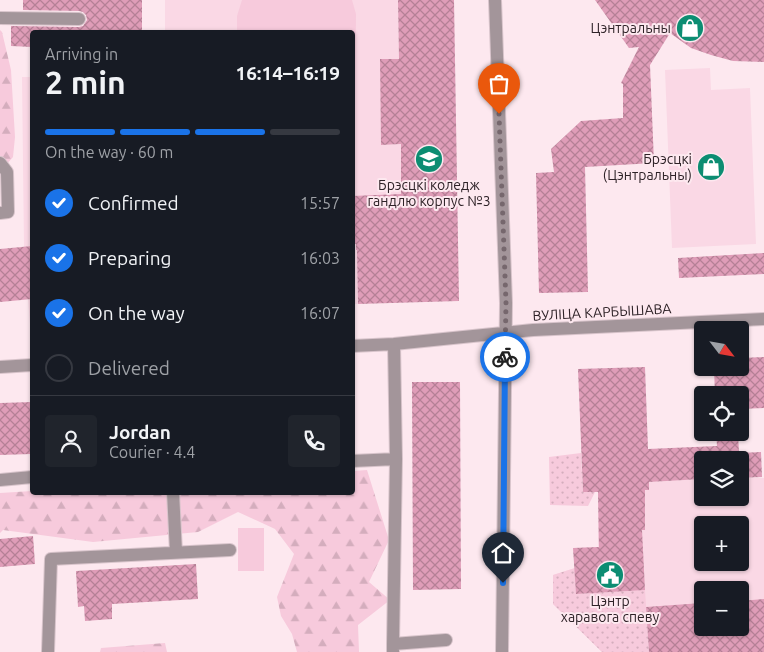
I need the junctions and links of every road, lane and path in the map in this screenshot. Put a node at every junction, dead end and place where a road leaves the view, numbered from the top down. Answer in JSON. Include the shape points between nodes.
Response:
{"nodes":[{"id":1,"x":495,"y":0,"type":"edge"},
{"id":2,"x":0,"y":18,"type":"edge"},
{"id":3,"x":79,"y":19,"type":"dead end"},
{"id":4,"x":0,"y":163,"type":"edge"},
{"id":5,"x":0,"y":213,"type":"edge"},
{"id":6,"x":764,"y":319,"type":"edge"},
{"id":7,"x":506,"y":334,"type":"junction"},
{"id":8,"x":394,"y":344,"type":"junction"},
{"id":9,"x":355,"y":346,"type":"edge"},
{"id":10,"x":30,"y":365,"type":"edge"},
{"id":11,"x":0,"y":367,"type":"edge"},
{"id":12,"x":396,"y":459,"type":"junction"},
{"id":13,"x":355,"y":461,"type":"edge"},
{"id":14,"x":30,"y":477,"type":"edge"},
{"id":15,"x":0,"y":480,"type":"edge"},
{"id":16,"x":173,"y":495,"type":"edge"},
{"id":17,"x":230,"y":550,"type":"dead end"},
{"id":18,"x":176,"y":552,"type":"junction"},
{"id":19,"x":446,"y":640,"type":"dead end"},
{"id":20,"x":393,"y":648,"type":"edge"},
{"id":21,"x":48,"y":652,"type":"edge"},
{"id":22,"x":502,"y":652,"type":"edge"}],
"edges":[{"from":1,"to":7,"type":"street"},
{"from":2,"to":3,"type":"street"},
{"from":4,"to":5,"type":"street","via":[[7,172],[8,212]]},
{"from":6,"to":7,"type":"street","name":"ВУЛІЦА КАРБЫШАВА"},
{"from":7,"to":8,"type":"street","name":"ВУЛІЦА КАРБЫШАВА"},
{"from":7,"to":22,"type":"street"},
{"from":8,"to":9,"type":"street","name":"ВУЛІЦА КАРБЫШАВА"},
{"from":8,"to":12,"type":"street"},
{"from":10,"to":11,"type":"street"},
{"from":12,"to":13,"type":"street"},
{"from":12,"to":20,"type":"street"},
{"from":14,"to":15,"type":"street"},
{"from":16,"to":18,"type":"street"},
{"from":17,"to":18,"type":"street"},
{"from":18,"to":21,"type":"street","via":[[51,559]]},
{"from":19,"to":20,"type":"street"}]}
